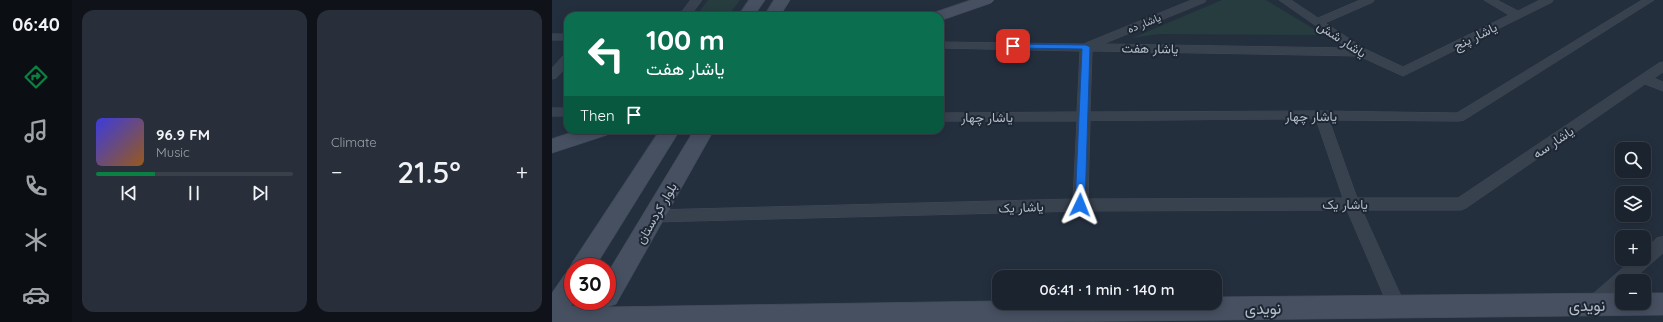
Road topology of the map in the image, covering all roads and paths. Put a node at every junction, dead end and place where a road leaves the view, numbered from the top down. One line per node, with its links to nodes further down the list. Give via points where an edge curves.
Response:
1 (697, 0): 11 (street)
2 (756, 0): 12 (street)
3 (782, 0): 13 (street)
4 (986, 0): 14 (street)
5 (1201, 0): 20 (street, یاشار ده)
6 (1284, 0): 16 (street, یاشار شش)
7 (1369, 0): 16 (street)
8 (1489, 0): 15 (street)
9 (1548, 0): 15 (street, یاشار پنج)
10 (1649, 0): 30 (street, یاشار چهار, via 1459,117)
11 (687, 12)
12 (748, 12)
13 (774, 12)
14 (944, 14)
15 (1518, 15): 24 (street, یاشار پنج)
16 (1317, 22): 21 (street, یاشار شش)
17 (552, 37): 18 (street)
18 (564, 37)
19 (944, 45): 20 (street, یاشار هفت)
20 (1086, 47): 21 (street, یاشار هفت); 32 (street)
21 (1361, 52): 24 (street, یاشار شش)
22 (564, 62): 25 (street)
23 (1663, 66): 26 (street, یاشار سه)
24 (1403, 72)
25 (552, 75)
26 (1645, 79): 27 (street); 38 (street, یاشار سه)
27 (1663, 87)
28 (552, 112): 29 (street)
29 (564, 112)
30 (1321, 116): 32 (street, یاشار چهار); 37 (street)
31 (944, 117): 32 (street, یاشار چهار)
32 (1084, 117): 39 (street)
33 (588, 134): 36 (street)
34 (667, 134): 42 (street)
35 (702, 134): 40 (street, بلوار کردستان)
36 (552, 146)
37 (1352, 204): 38 (street, یاشار یک); 39 (street, یاشار یک); 46 (street)
38 (1461, 204)
39 (1080, 205): 40 (street, یاشار یک)
40 (654, 216): 43 (street, بلوار کردستان)
41 (1663, 243): 47 (street)
42 (588, 258)
43 (616, 281)
44 (564, 296): 49 (street)
45 (1663, 304): 47 (street, نویدی)
46 (1396, 305): 47 (street, نویدی); 50 (street, نویدی)
47 (1592, 305)
48 (596, 314): 49 (street, نویدی); 50 (street, نویدی)
49 (552, 315)
50 (1210, 316)

